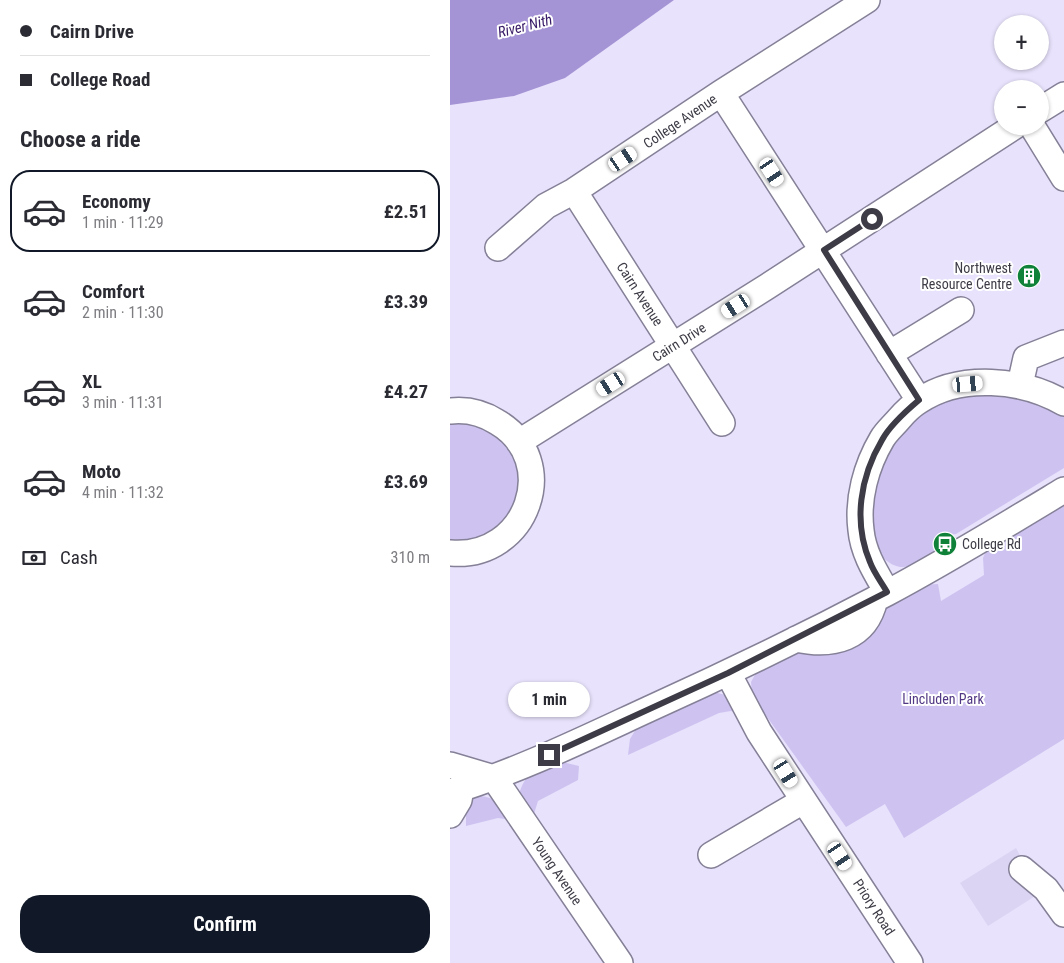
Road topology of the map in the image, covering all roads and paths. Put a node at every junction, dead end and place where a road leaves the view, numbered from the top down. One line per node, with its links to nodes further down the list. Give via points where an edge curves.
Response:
1 (867, 0): 2 (street, College Avenue)
2 (721, 93): 8 (street, College Avenue); 10 (street)
3 (1064, 95): 4 (street)
4 (1049, 104)
5 (1001, 135): 10 (street, Cairn Drive)
6 (1038, 135): 7 (street)
7 (1064, 178)
8 (574, 191): 9 (street, College Avenue, via 546,206); 13 (street, Cairn Avenue)
9 (498, 248)
10 (824, 250): 13 (street, Cairn Drive); 14 (street)
11 (961, 310): 14 (street)
12 (1064, 343): 15 (street, via 1026,358)
13 (673, 346): 19 (street, Cairn Avenue); 20 (street, Cairn Drive)
14 (889, 354): 16 (street)
15 (1020, 386): 16 (street, via 968,384); 17 (street, via 1038,390)
16 (919, 400): 23 (street, via 882,438 867,470 861,499 861,531)
17 (1064, 403)
18 (450, 411): 20 (street, via 490,417)
19 (722, 423)
20 (519, 442): 22 (street, via 530,468 531,482 526,510 519,522 500,542 487,548)
21 (1064, 490): 23 (street)
22 (450, 553)
23 (881, 596): 24 (street)
24 (728, 673): 26 (street); 28 (street, Priory Road)
25 (450, 765): 26 (street)
26 (494, 778): 27 (street); 34 (street, Young Avenue)
27 (456, 790): 29 (street, via 456,808)
28 (803, 801): 30 (street); 33 (street, Priory Road)
29 (450, 815)
30 (711, 854)
31 (1022, 869): 32 (street, via 1046,889)
32 (1064, 914)
33 (898, 959)
34 (620, 963)

